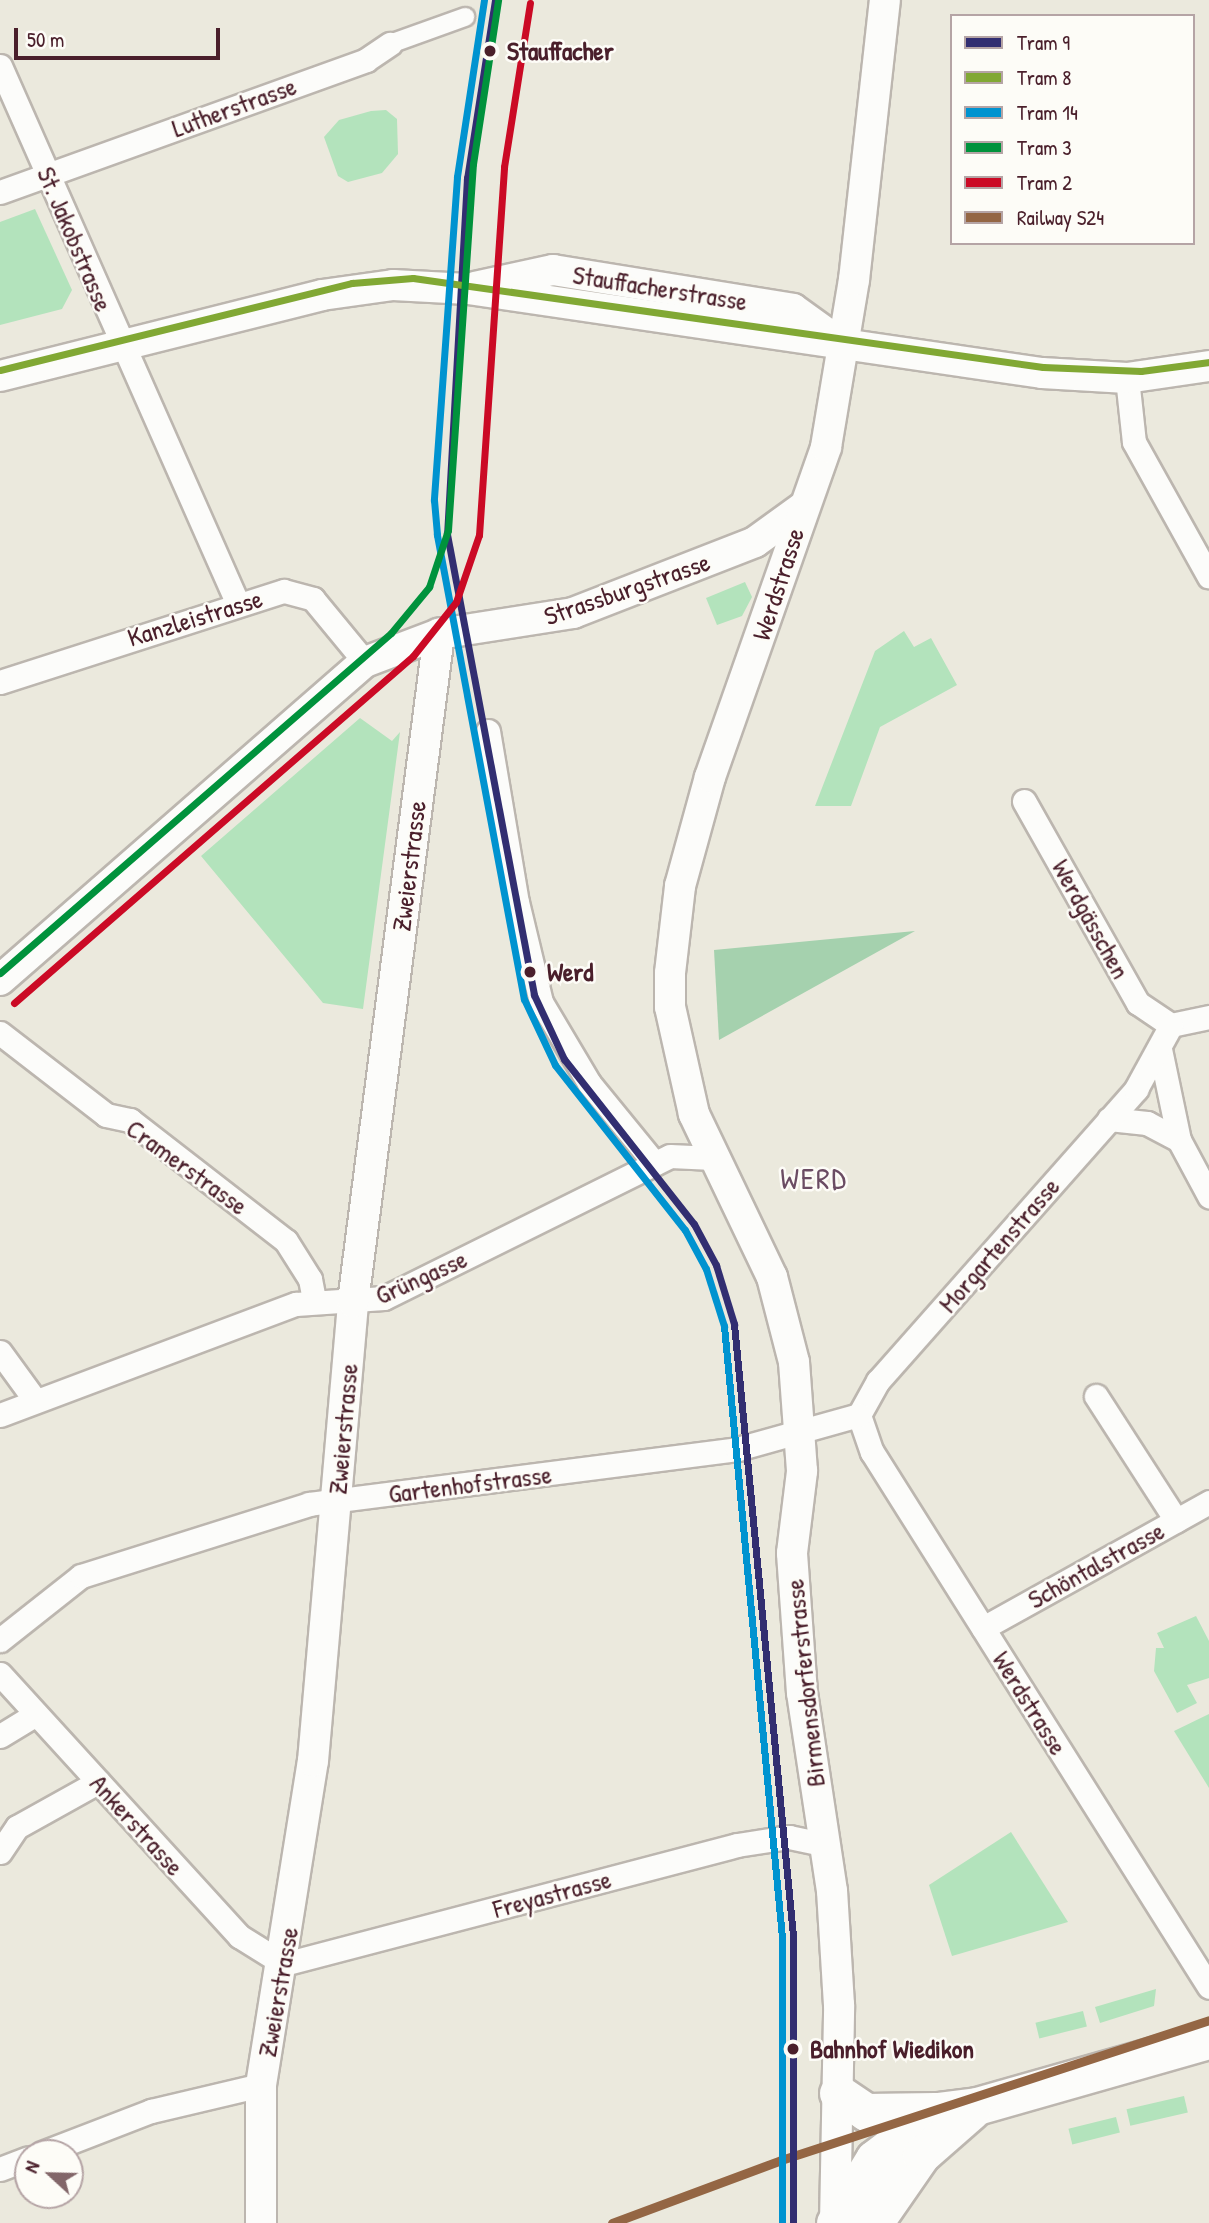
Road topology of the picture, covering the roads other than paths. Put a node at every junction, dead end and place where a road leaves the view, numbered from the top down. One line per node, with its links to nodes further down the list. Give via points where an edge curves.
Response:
1 (886, 0): 7 (street, Werdstrasse)
2 (465, 17): 3 (street, Lutherstrasse)
3 (390, 44): 5 (street, Lutherstrasse, via 366,60)
4 (0, 66): 5 (street, St. Jakobstrasse)
5 (48, 174): 6 (street, Lutherstrasse); 8 (street, St. Jakobstrasse)
6 (0, 192)
7 (843, 345): 8 (street, Stauffacherstrasse, via 468,289 359,288); 11 (street, Stauffacherstrasse, via 1042,373); 12 (street, Werdstrasse, via 826,447)
8 (121, 346): 10 (street, Stauffacherstrasse); 14 (street, St. Jakobstrasse)
9 (1209, 366): 11 (street, Stauffacherstrasse)
10 (0, 376)
11 (1127, 377): 13 (street, via 1134,442)
12 (802, 508): 15 (street, Strassburgstrasse, via 755,542 573,613); 27 (street, Werdstrasse, via 783,579 710,777 671,944 675,1032 694,1114)
13 (1209, 577)
14 (237, 602): 16 (street, Kanzleistrasse, via 299,593 313,599); 17 (street, Kanzleistrasse)
15 (439, 634): 16 (street, Strassburgstrasse); 31 (street, Zweierstrasse)
16 (365, 662): 20 (street)
17 (0, 682)
18 (488, 731): 28 (street, via 516,902 541,1002 589,1083)
19 (1024, 801): 22 (street, Werdgässchen, via 1138,1003)
20 (0, 980)
21 (1209, 1017): 22 (street)
22 (1171, 1025): 24 (street, Morgartenstrasse)
23 (0, 1033): 30 (street, Cramerstrasse, via 106,1115 130,1120 286,1241 310,1279)
24 (1160, 1049): 25 (street, Morgartenstrasse); 26 (street)
25 (1109, 1119): 26 (street, via 1147,1123); 36 (street, Morgartenstrasse, via 866,1396)
26 (1180, 1140): 29 (street)
27 (713, 1158): 28 (street, Grüngasse, via 670,1156); 37 (street, Birmensdorferstrasse, via 772,1278 793,1362)
28 (655, 1164): 31 (street, Grüngasse, via 384,1298)
29 (1209, 1196)
30 (314, 1299): 31 (street, Grüngasse); 34 (street, Grüngasse)
31 (353, 1302): 38 (street, Zweierstrasse)
32 (0, 1352): 34 (street)
33 (1096, 1396): 40 (street)
34 (35, 1400): 35 (street, Grüngasse)
35 (0, 1415)
36 (859, 1415): 37 (street); 41 (street, Werdstrasse, via 872,1452)
37 (802, 1430): 38 (street, Gartenhofstrasse, via 737,1449); 47 (street, Birmensdorferstrasse, via 792,1553)
38 (338, 1501): 42 (street, Gartenhofstrasse, via 144,1555 65,1585); 49 (street, Zweierstrasse, via 313,1761)
39 (1209, 1502): 40 (street, Schöntalstrasse)
40 (1176, 1520): 41 (street, Schöntalstrasse)
41 (983, 1628): 50 (street, Werdstrasse)
42 (0, 1640)
43 (0, 1674): 44 (street, Ankerstrasse)
44 (36, 1714): 45 (street); 46 (street, Ankerstrasse)
45 (0, 1736)
46 (98, 1782): 48 (street, via 16,1827); 49 (street, Ankerstrasse, via 239,1936)
47 (822, 1844): 49 (street, Freyastrasse, via 789,1837 737,1845); 53 (street, Birmensdorferstrasse, via 832,1891)
48 (0, 1852)
49 (284, 1964): 52 (street, Zweierstrasse)
50 (1209, 1987)
51 (1209, 2040): 54 (main road)
52 (261, 2085): 56 (street, via 151,2111); 57 (street, Zweierstrasse)
53 (838, 2093): 55 (main road, via 866,2112); 58 (street, Birmensdorferstrasse)
54 (978, 2106): 55 (main road); 59 (main road, via 920,2155)
55 (937, 2111): 58 (main road, via 874,2159)
56 (78, 2139)
57 (261, 2223)
58 (835, 2223)
59 (874, 2223)

